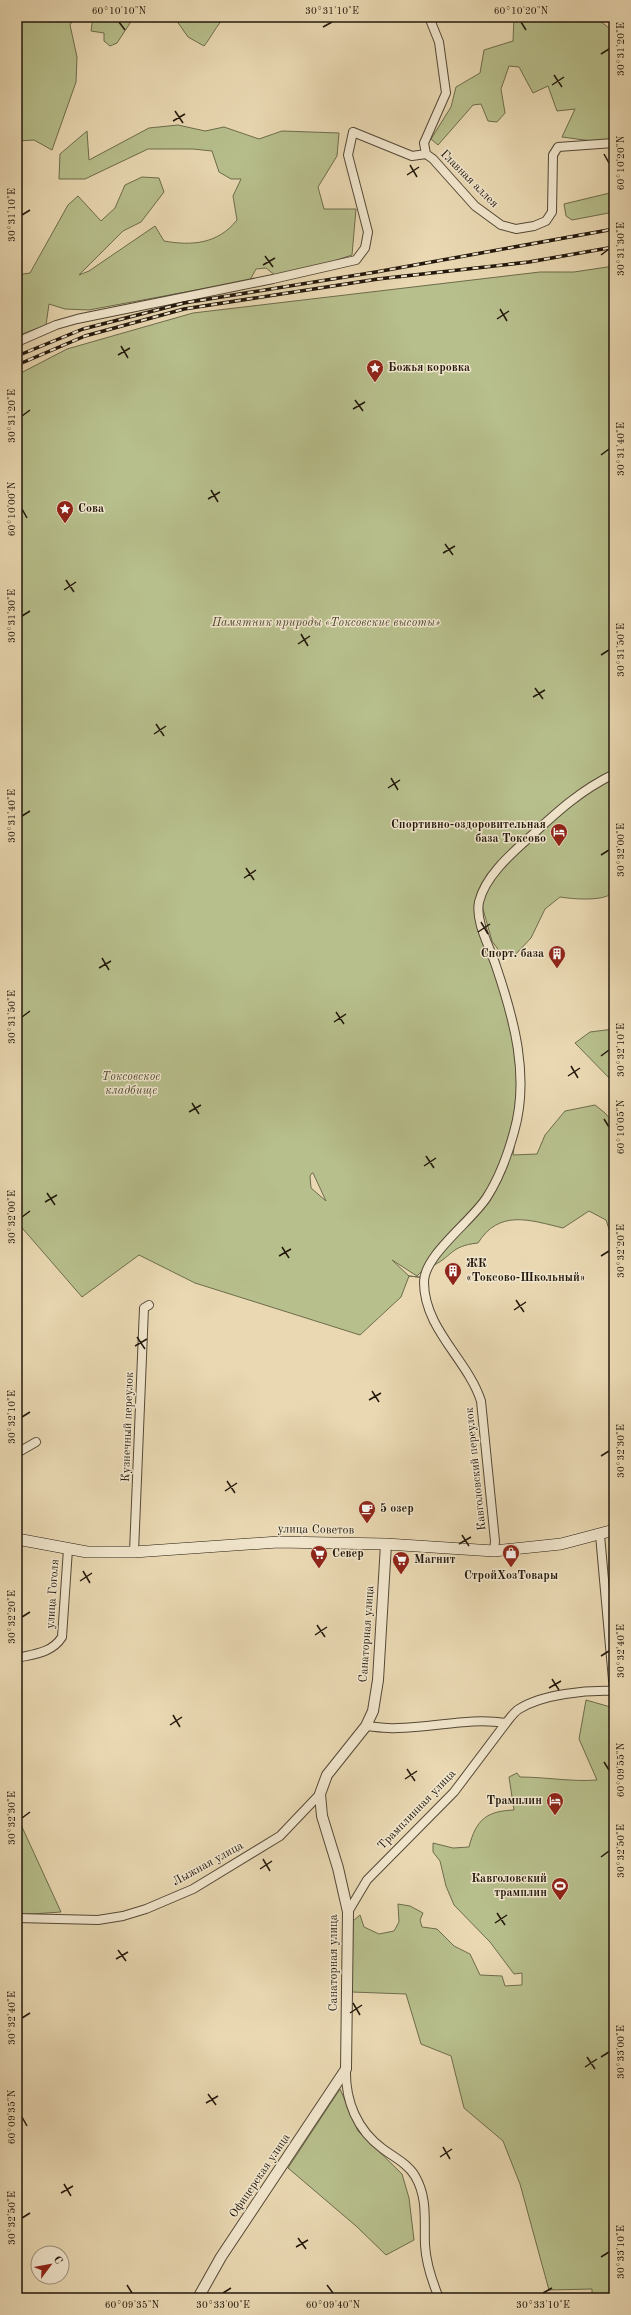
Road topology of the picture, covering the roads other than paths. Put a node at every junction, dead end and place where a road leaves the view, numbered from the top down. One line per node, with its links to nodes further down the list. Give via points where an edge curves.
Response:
1 (429, 17): 3 (street, via 439,42 446,93 424,143)
2 (614, 143): 3 (street, Главная аллея, via 558,147 553,155 552,212 546,221 516,229 501,225 475,206)
3 (426, 154): 4 (street, Главная аллея, via 412,156 353,132 348,155 368,232 365,248 356,260 89,316 56,325)
4 (17, 342)
5 (614, 774): 14 (street, Кавголовский переулок, via 575,796 527,839 485,886 479,902 478,915 504,990 520,1060 521,1102 504,1163 487,1197 473,1217 434,1257 427,1268 424,1280 426,1299 441,1333 476,1388 481,1401)
6 (149, 1305): 15 (street, Кузнечный переулок, via 144,1308)
7 (36, 1442): 8 (street)
8 (17, 1453)
9 (614, 1530): 10 (main road, улица Советов)
10 (600, 1535): 14 (main road, улица Советов, via 561,1544); 17 (street)
11 (17, 1539): 13 (main road, улица Советов)
12 (386, 1544): 14 (main road, улица Советов); 15 (main road, улица Советов, via 271,1542); 19 (street, Санаторная улица, via 378,1680 373,1711)
13 (68, 1549): 15 (main road, улица Советов, via 87,1552); 16 (street, улица Гоголя, via 62,1637 56,1647 50,1650)
14 (494, 1551)
15 (134, 1552)
16 (17, 1658)
17 (614, 1691): 18 (street, Трамплинная улица, via 572,1693 539,1701 519,1710)
18 (506, 1723): 19 (street, via 492,1720 397,1728); 21 (street, Трамплинная улица, via 454,1792 367,1880)
19 (366, 1726): 20 (street, Санаторная улица, via 327,1775)
20 (320, 1794): 21 (street, Санаторная улица, via 322,1816); 22 (street, Лыжная улица, via 280,1836 193,1889 168,1900 123,1916 98,1920)
21 (348, 1912): 23 (street, Санаторная улица)
22 (17, 1918)
23 (346, 2069): 24 (street, Офицерская улица, via 221,2257); 25 (street, Санаторная улица, via 345,2087 357,2121 368,2136 410,2169 420,2186 425,2203 425,2246 430,2276)
24 (198, 2298)
25 (439, 2298)

